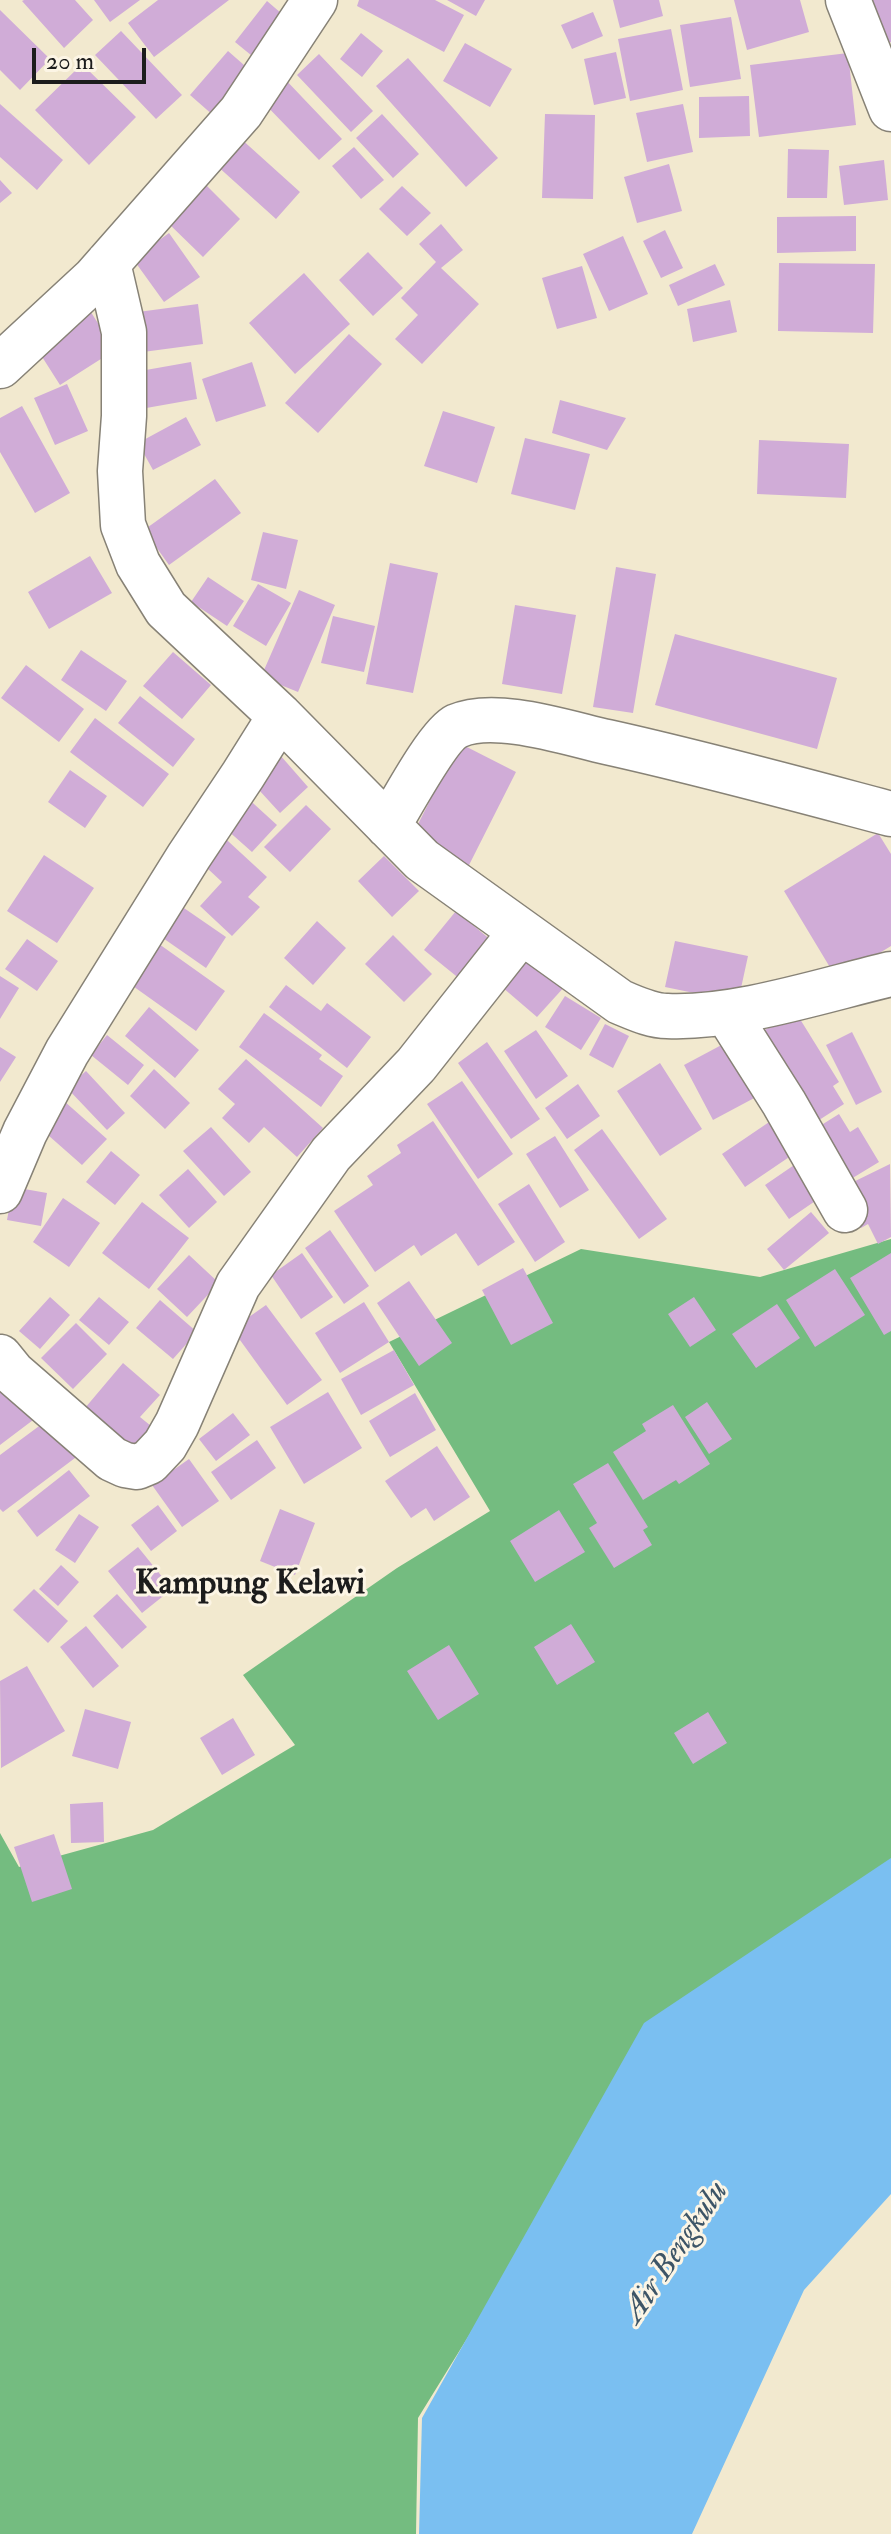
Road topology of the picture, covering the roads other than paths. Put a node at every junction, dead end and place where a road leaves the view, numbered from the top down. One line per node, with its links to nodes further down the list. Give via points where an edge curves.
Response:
1 (315, 0): 4 (street, via 241,112)
2 (848, 0): 3 (street)
3 (891, 109)
4 (108, 263): 5 (street); 6 (street, via 124,332 123,525 138,564 166,609)
5 (0, 366)
6 (280, 716): 8 (street); 12 (street, via 67,1052)
7 (891, 814): 8 (street, via 668,755 491,721 449,730)
8 (388, 826): 9 (street, via 422,860)
9 (521, 932): 11 (street, via 620,1002 665,1016); 14 (street, via 416,1065 331,1154 247,1272 177,1424 149,1462 133,1467 112,1459)
10 (891, 974): 11 (street)
11 (727, 1013): 13 (street)
12 (0, 1191)
13 (845, 1210)
14 (0, 1357)

